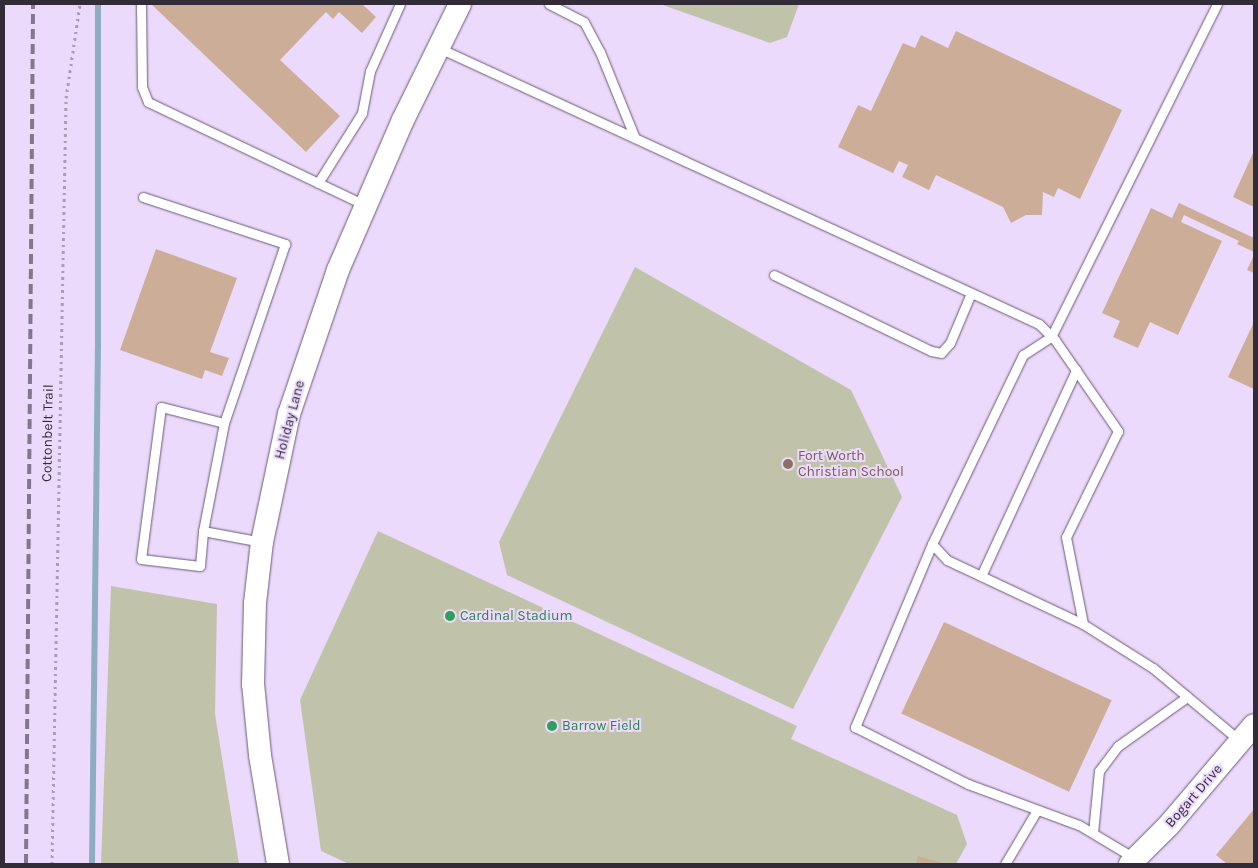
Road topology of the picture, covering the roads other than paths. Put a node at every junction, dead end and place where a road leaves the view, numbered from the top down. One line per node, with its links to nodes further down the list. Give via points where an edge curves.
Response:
1 (141, 4): 8 (lane, via 142,87 148,102)
2 (400, 4): 8 (lane, via 370,71 362,113)
3 (460, 4): 6 (street, Holiday Lane)
4 (549, 4): 7 (lane, via 584,22 600,52)
5 (1217, 4): 13 (lane)
6 (439, 48): 7 (lane); 10 (street, Holiday Lane)
7 (635, 138): 12 (lane)
8 (318, 183): 10 (lane)
9 (143, 197): 15 (lane, via 285,244)
10 (366, 206): 17 (street, Holiday Lane, via 338,270 288,414)
11 (774, 275): 12 (lane, via 931,352 941,353 950,343)
12 (971, 293): 13 (lane, via 1039,324)
13 (1051, 336): 14 (lane); 18 (lane, via 1022,355)
14 (1076, 370): 19 (lane); 20 (lane, via 1118,430 1066,537)
15 (224, 423): 16 (lane); 16 (lane, via 161,407 141,559 200,566)
16 (203, 531): 17 (lane)
17 (262, 542): 26 (street, Holiday Lane, via 255,603 253,684 260,755)
18 (932, 544): 19 (lane, via 947,560); 23 (lane, via 855,727 968,784)
19 (981, 576): 20 (lane)
20 (1083, 624): 21 (lane, via 1153,668)
21 (1187, 697): 22 (lane); 24 (lane, via 1118,746 1099,771)
22 (1247, 733): 25 (street, Bogart Drive, via 1170,825)
23 (1037, 810): 24 (lane); 27 (lane)
24 (1093, 833): 25 (lane)
25 (1133, 862)
26 (278, 864)
27 (1005, 864)

